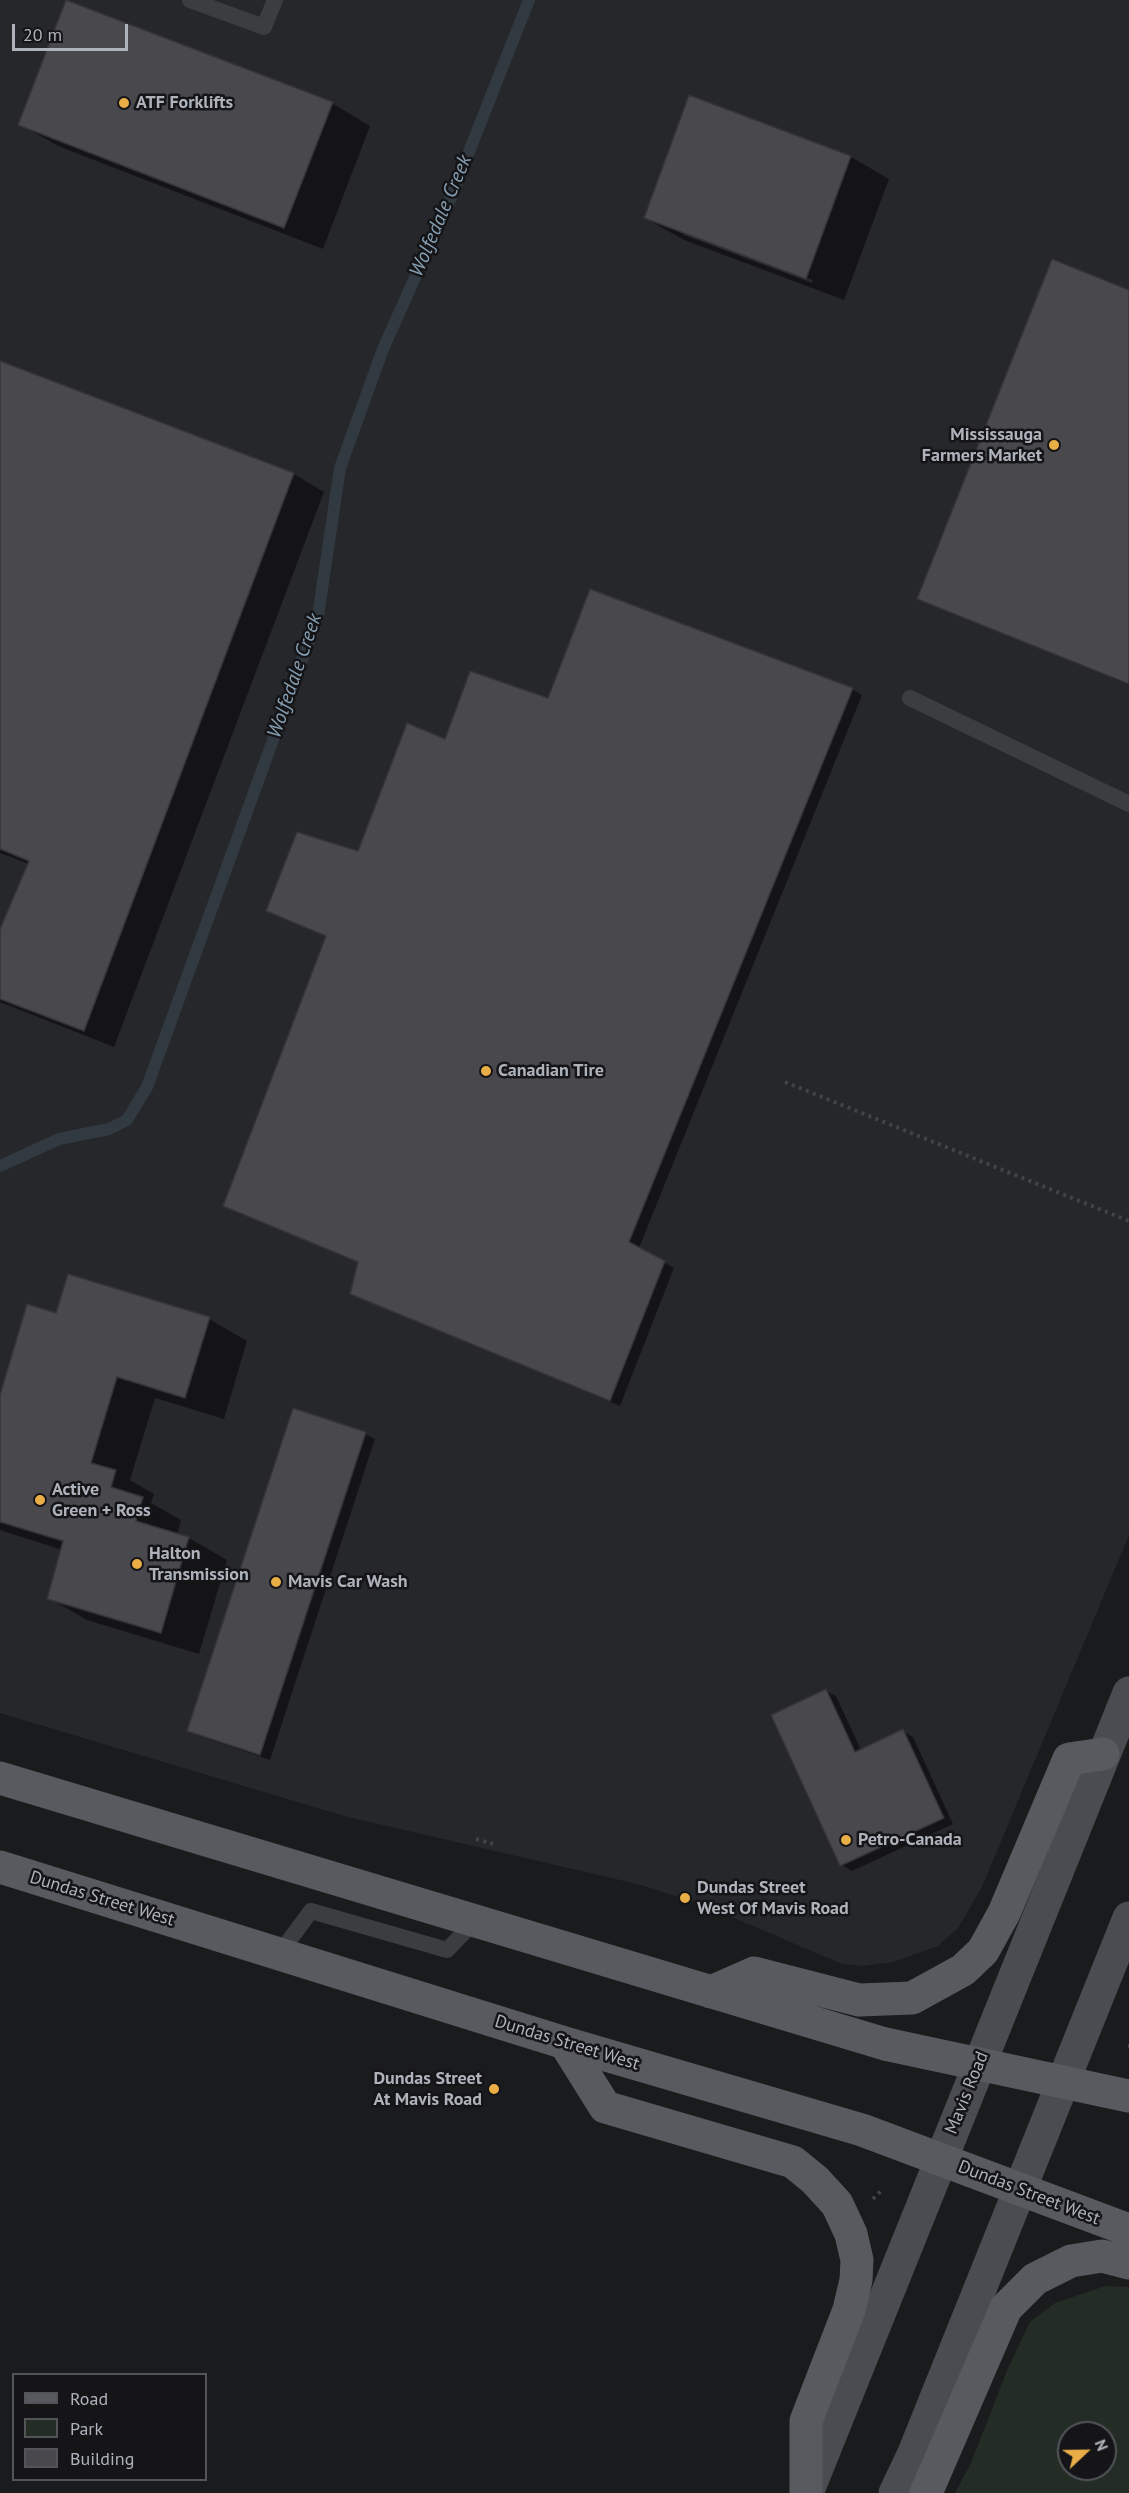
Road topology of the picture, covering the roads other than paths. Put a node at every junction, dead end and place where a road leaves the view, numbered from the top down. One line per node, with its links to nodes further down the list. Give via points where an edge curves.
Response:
1 (190, 0): 2 (lane, via 264,27)
2 (275, 0)
3 (910, 698): 4 (lane)
4 (1129, 804)
5 (1129, 1693): 6 (main road, Mavis Road)
6 (1103, 1754): 12 (main road, via 1069,1759 1004,1913 983,1951 963,1970 912,1998 859,2000 754,1973); 14 (main road, Mavis Road)
7 (0, 1778): 10 (main road)
8 (0, 1868): 11 (main road, Dundas Street West)
9 (1129, 1918): 15 (main road)
10 (475, 1922): 11 (lane, via 447,1950 311,1911); 12 (main road)
11 (279, 1954): 13 (main road, Dundas Street West)
12 (711, 1992): 14 (main road, via 885,2044)
13 (566, 2043): 17 (main road, Dundas Street West, via 862,2130); 21 (main road, via 605,2107 793,2162 837,2204 851,2234 857,2260 856,2280 849,2310 806,2421)
14 (979, 2064): 15 (main road); 17 (main road, Mavis Road)
15 (1063, 2082): 16 (main road); 18 (main road)
16 (1129, 2096)
17 (940, 2160): 18 (main road, Dundas Street West); 21 (main road, Mavis Road)
18 (1020, 2190): 19 (main road, Dundas Street West); 22 (main road)
19 (1129, 2230)
20 (1129, 2263): 23 (main road, via 1102,2256 1071,2261 1035,2279 1006,2308)
21 (806, 2493)
22 (895, 2493)
23 (926, 2493)

